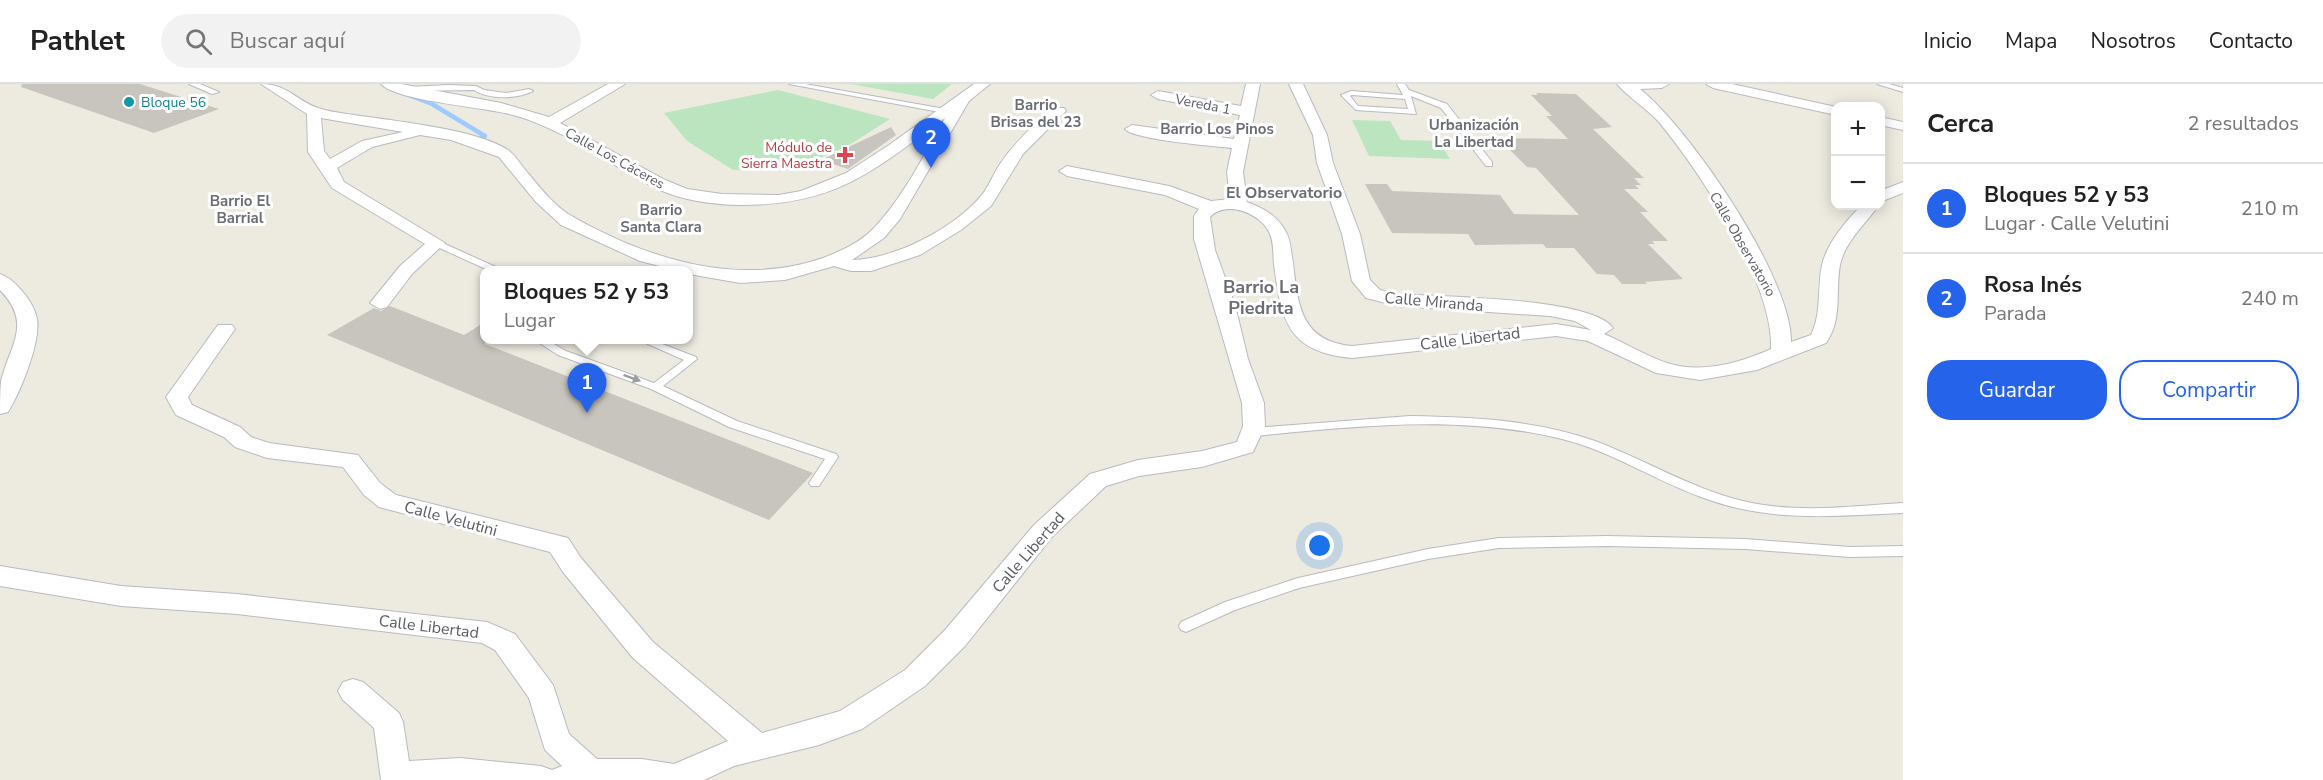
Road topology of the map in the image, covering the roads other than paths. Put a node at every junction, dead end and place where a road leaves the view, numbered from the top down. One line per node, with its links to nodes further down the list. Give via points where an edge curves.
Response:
1 (197, 84): 18 (lane)
2 (268, 84): 25 (street)
3 (388, 84): 15 (street, Calle Los Cáceres)
4 (618, 84): 28 (street)
5 (793, 84): 23 (lane)
6 (983, 84): 21 (street, Calle Los Cáceres)
7 (1253, 84): 26 (street)
8 (1296, 84): 52 (street, Calle Miranda, via 1320,135 1325,163 1351,234 1361,281 1373,294 1398,300 1525,307 1570,314 1678,363)
9 (1401, 84): 20 (lane)
10 (1662, 84): 13 (street)
11 (1713, 84): 22 (street)
12 (1881, 84): 16 (lane)
13 (1625, 85): 51 (street, Calle Observatorio, via 1675,133 1747,245 1774,299 1784,337)
14 (477, 86): 15 (lane); 17 (lane, via 494,94)
15 (406, 90): 28 (street, Calle Los Cáceres, via 510,109)
16 (1903, 90)
17 (528, 91)
18 (215, 92)
19 (1158, 95): 26 (street, Vereda 1)
20 (1405, 95): 20 (lane, via 1413,112 1356,108 1345,95); 33 (lane, via 1444,106)
21 (963, 99): 23 (street, Calle Los Cáceres); 42 (street, via 885,227 858,249)
22 (1831, 110)
23 (945, 111): 28 (street, Calle Los Cáceres, via 869,166 819,190 779,200 710,199 685,194 661,185)
24 (1059, 111): 42 (street, via 1027,137 986,201 925,246 877,263 848,265)
25 (314, 112): 31 (street); 34 (street, via 316,152)
26 (1248, 112): 32 (street)
27 (1885, 122): 29 (street)
28 (549, 123)
29 (1903, 126)
30 (1132, 129): 32 (street)
31 (428, 132): 34 (street, via 368,144); 44 (street, via 474,142 504,154 542,199 567,221 646,257)
32 (1241, 144): 38 (street, via 1235,172)
33 (1489, 164)
34 (328, 166): 41 (street, via 338,185)
35 (1067, 171): 39 (street, via 1169,191)
36 (1903, 188): 37 (street)
37 (1885, 195)
38 (1239, 205): 39 (street, Calle Libertad); 52 (street, Calle Libertad, via 1265,217 1279,232 1292,313 1306,338 1326,350 1373,350 1556,330 1593,336 1663,369 1689,374)
39 (1210, 207): 55 (street, via 1202,216 1204,242 1254,403)
40 (1867, 210): 51 (street, via 1835,254 1826,321 1819,339)
41 (436, 243): 43 (lane); 47 (street, via 406,270)
42 (834, 260): 45 (street, via 785,274 740,277)
43 (486, 266)
44 (679, 266)
45 (693, 270)
46 (0, 280): 54 (street, via 19,299 27,314 24,353)
47 (380, 303)
48 (225, 329): 62 (street, Calle Velutini, via 177,397 184,410 232,432 243,442 267,450 350,460 372,489 388,501 559,545 643,650)
49 (548, 344): 53 (lane, one-way to 53, via 562,353)
50 (656, 344): 53 (lane, via 692,359)
51 (1781, 352): 52 (street, Calle Libertad, via 1733,371)
52 (1709, 372)
53 (655, 387): 56 (lane, via 733,424 832,457)
54 (0, 407)
55 (1254, 432): 57 (lane, via 1456,418 1567,437 1719,499 1753,508); 62 (street, Calle Libertad, via 1245,447 1233,452 1138,468 1098,480 1043,531 954,638 901,690 851,720)
56 (815, 483)
57 (1903, 508)
58 (1903, 550): 60 (lane, via 1850,552 1745,544 1606,541 1499,543 1428,554 1298,583)
59 (0, 576): 63 (street, Calle Libertad, via 121,596 237,604 487,633 505,642 543,694 556,741)
60 (1186, 626)
61 (353, 691): 64 (street, via 388,722 396,776 460,772)
62 (757, 747): 63 (street, Calle Libertad, via 729,754 675,778 642,773)
63 (577, 777)
64 (541, 780)

